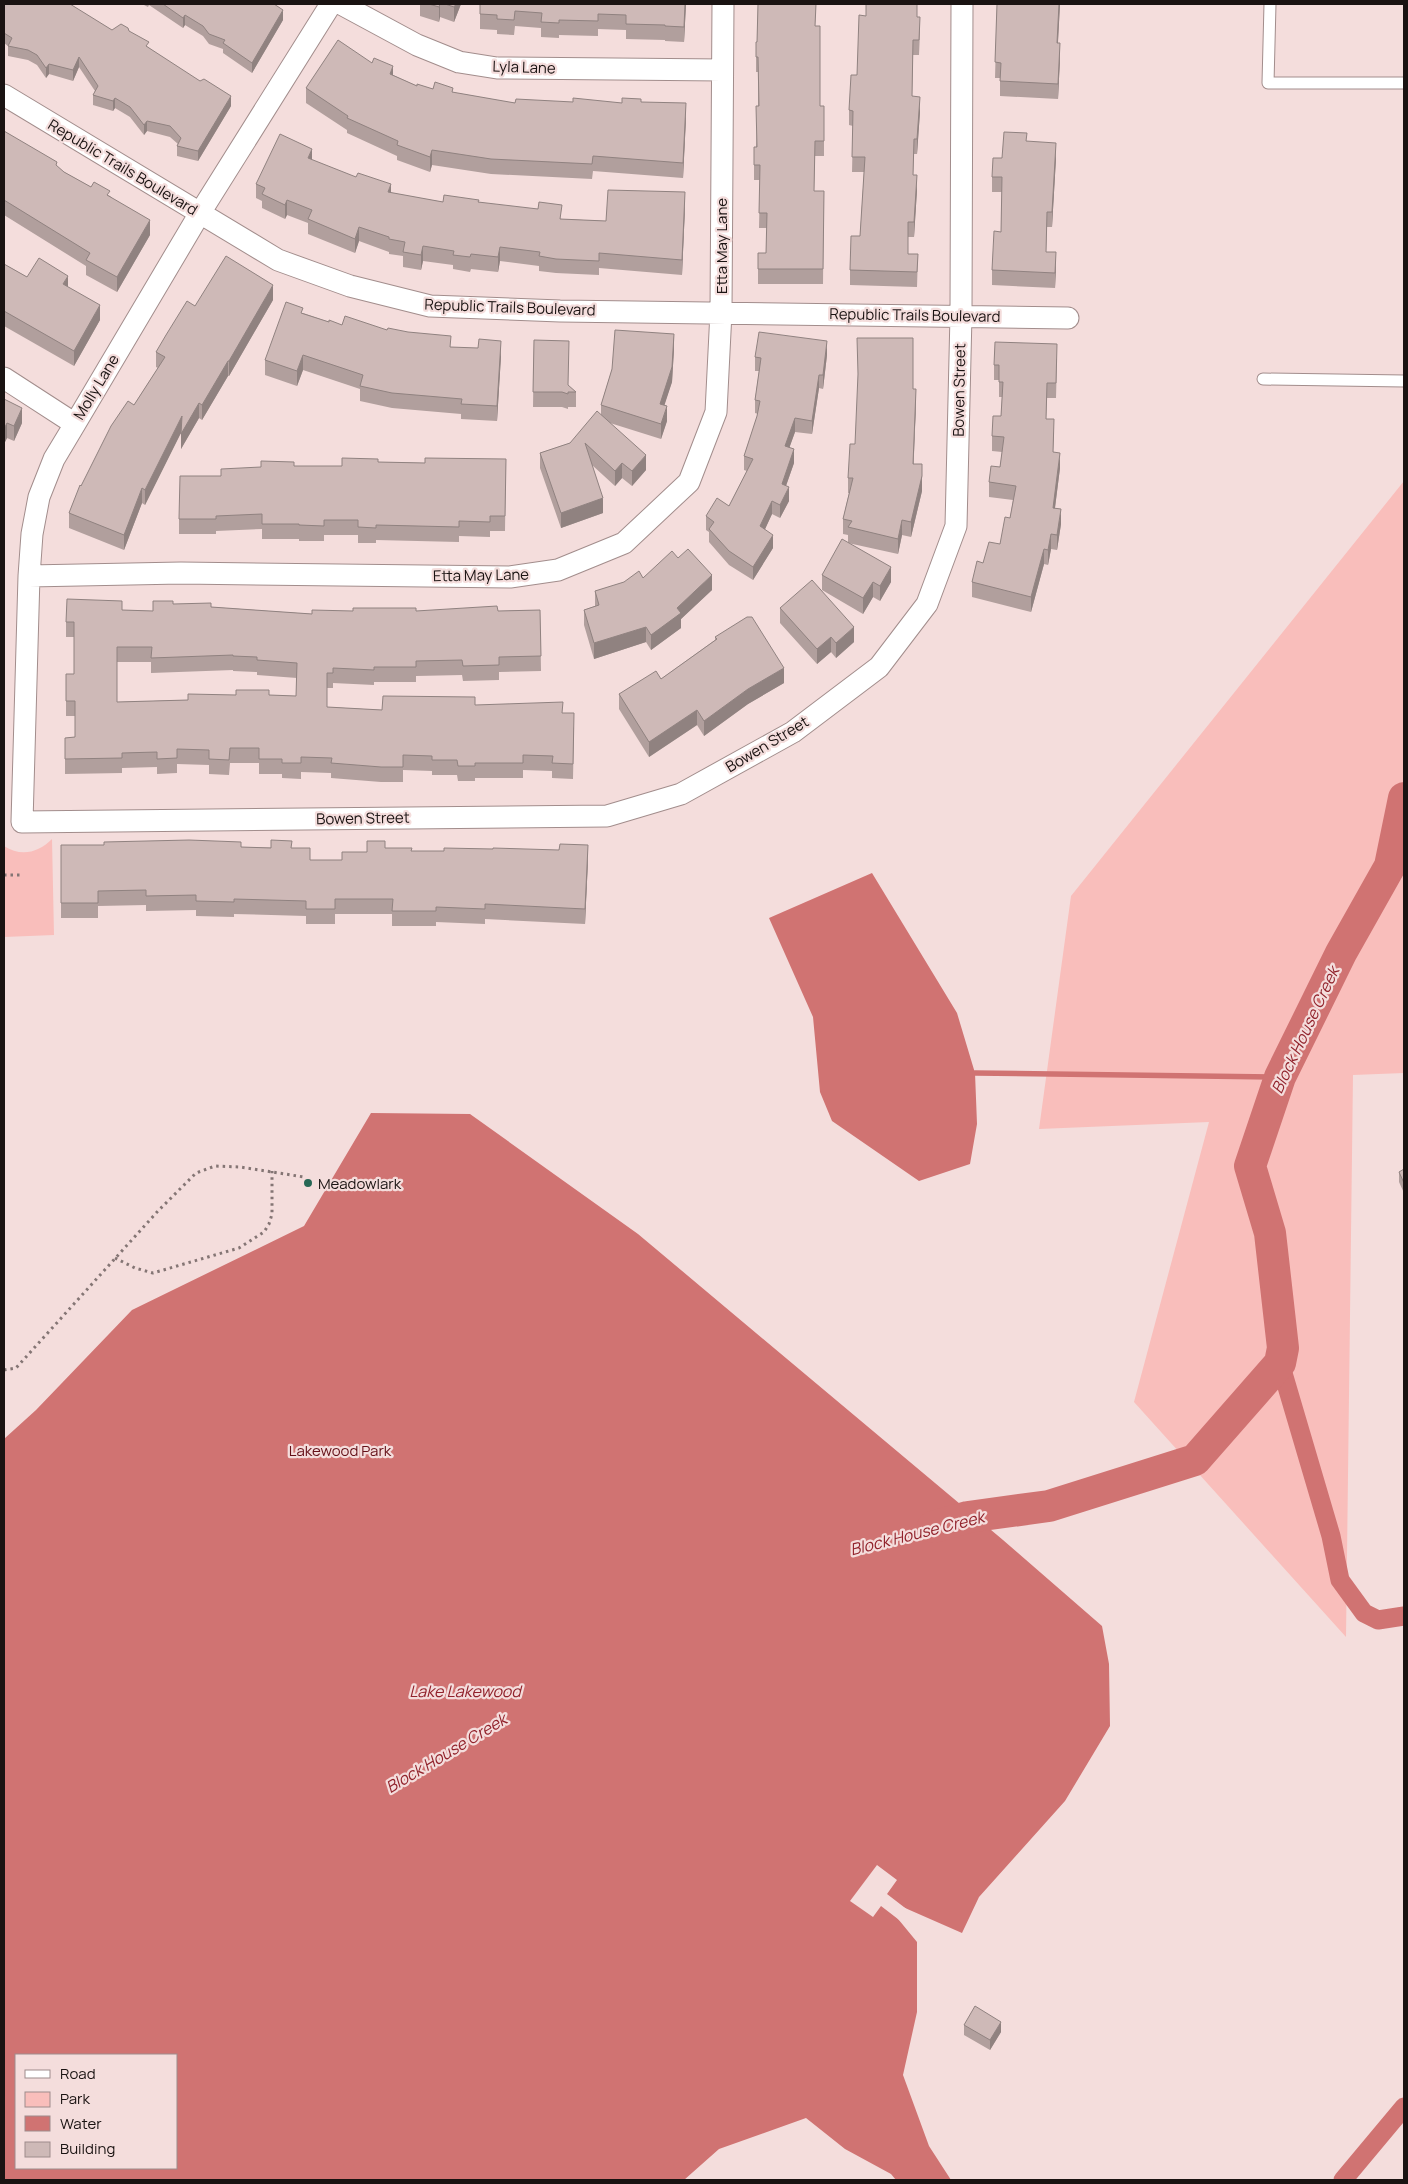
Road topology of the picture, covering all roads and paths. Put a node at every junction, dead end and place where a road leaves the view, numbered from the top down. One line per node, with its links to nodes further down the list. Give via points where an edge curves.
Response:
1 (331, 4): 9 (street, Molly Lane)
2 (341, 4): 6 (street, Lyla Lane, via 416,45 459,62 497,68)
3 (723, 4): 6 (street, Etta May Lane)
4 (962, 4): 11 (street, Bowen Street)
5 (1270, 4): 7 (lane, via 1268,82)
6 (722, 70): 10 (street, Etta May Lane)
7 (1404, 83)
8 (4, 95): 9 (street, Republic Trails Boulevard)
9 (200, 213): 10 (street, Republic Trails Boulevard, via 278,260 350,286 430,306); 16 (street, Molly Lane)
10 (721, 312): 11 (street, Republic Trails Boulevard); 17 (street, Etta May Lane, via 716,412 689,482 624,542 558,570 510,577 181,573)
11 (961, 315): 12 (street, Republic Trails Boulevard); 18 (street, Bowen Street, via 956,526 926,604 879,667 794,732 681,794 607,816)
12 (1068, 318)
13 (4, 378): 16 (street)
14 (1263, 379): 15 (lane)
15 (1404, 380)
16 (75, 424): 17 (street, Molly Lane, via 54,459 39,497)
17 (29, 576): 18 (street, Molly Lane)
18 (22, 822)
19 (4, 875): 20 (path)
20 (20, 875)
21 (272, 1171): 22 (path); 23 (path, via 215,1166 196,1173); 23 (path, via 269,1224 264,1232 239,1248 153,1273)
22 (304, 1178)
23 (115, 1258): 24 (path, via 16,1368)
24 (4, 1370)

